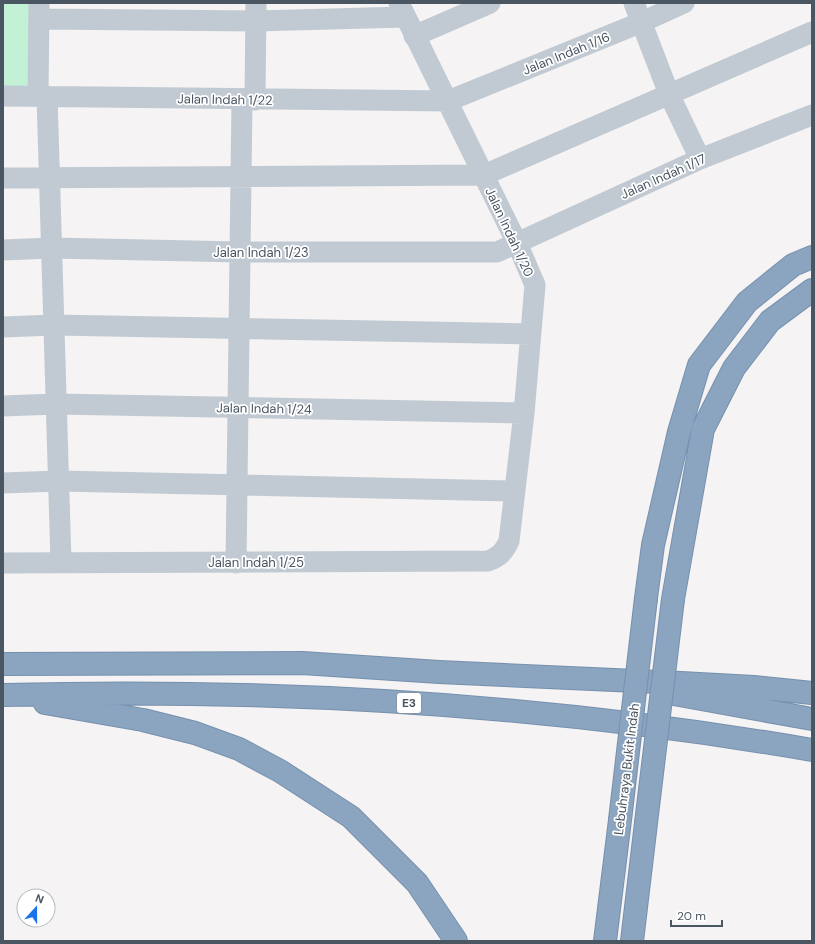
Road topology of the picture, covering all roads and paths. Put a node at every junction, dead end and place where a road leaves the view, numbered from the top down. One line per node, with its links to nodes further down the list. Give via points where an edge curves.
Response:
1 (490, 3): 9 (street)
2 (634, 3): 7 (street)
3 (684, 3): 7 (street, Jalan Indah 1/16)
4 (402, 10): 6 (street); 9 (street, Jalan Indah 1/20)
5 (39, 11): 6 (street); 12 (street)
6 (256, 12): 13 (street)
7 (642, 22): 10 (street); 14 (street, Jalan Indah 1/16)
8 (812, 32): 10 (street)
9 (414, 36): 14 (street, Jalan Indah 1/20)
10 (669, 94): 16 (street); 17 (street)
11 (3, 96): 12 (street, Jalan Indah 1/22)
12 (42, 96): 13 (street, Jalan Indah 1/22); 20 (street)
13 (249, 100): 14 (street, Jalan Indah 1/22); 18 (street)
14 (448, 101): 17 (street, Jalan Indah 1/20)
15 (812, 115): 16 (street, Jalan Indah 1/17)
16 (700, 159): 21 (street, Jalan Indah 1/17)
17 (484, 175): 18 (street); 21 (street, Jalan Indah 1/20)
18 (241, 176): 20 (street); 24 (street)
19 (3, 178): 20 (street)
20 (50, 178): 22 (street)
21 (518, 243): 24 (street, Jalan Indah 1/23, via 497,252); 30 (street, Jalan Indah 1/20, via 535,285)
22 (52, 248): 23 (street, Jalan Indah 1/23); 24 (street, Jalan Indah 1/23); 27 (street)
23 (3, 250)
24 (240, 252): 29 (street)
25 (812, 257): 50 (highway, Lebuhraya Bukit Indah, bridge, via 793,265 747,302 699,365 679,432 656,530)
26 (812, 290): 51 (highway, Lebuhraya Bukit Indah, bridge, via 770,321 734,368 703,429 673,599)
27 (54, 325): 28 (street); 29 (street); 31 (street)
28 (3, 327)
29 (239, 328): 30 (street); 33 (street)
30 (530, 334): 34 (street, Jalan Indah 1/20)
31 (56, 404): 32 (street, Jalan Indah 1/24); 33 (street, Jalan Indah 1/24); 35 (street)
32 (3, 406)
33 (238, 408): 34 (street, Jalan Indah 1/24); 37 (street)
34 (524, 413): 38 (street, Jalan Indah 1/20)
35 (58, 481): 36 (street); 37 (street); 40 (street)
36 (3, 483)
37 (237, 484): 38 (street); 42 (street)
38 (513, 491): 39 (street, Jalan Indah 1/20, via 509,541)
39 (505, 550): 42 (street, Jalan Indah 1/25, via 498,557 488,561)
40 (61, 562): 41 (street, Jalan Indah 1/25); 42 (street, Jalan Indah 1/25)
41 (3, 563)
42 (236, 563)
43 (3, 664): 44 (highway, via 302,664)
44 (588, 679): 45 (highway, via 746,686); 47 (highway)
45 (812, 693)
46 (3, 695): 48 (highway, E3, via 194,694 468,707 614,722); 49 (highway, via 143,720 195,733 239,749 280,771 351,817 417,883)
47 (812, 719)
48 (812, 750)
49 (456, 941)
50 (605, 941)
51 (632, 941)

